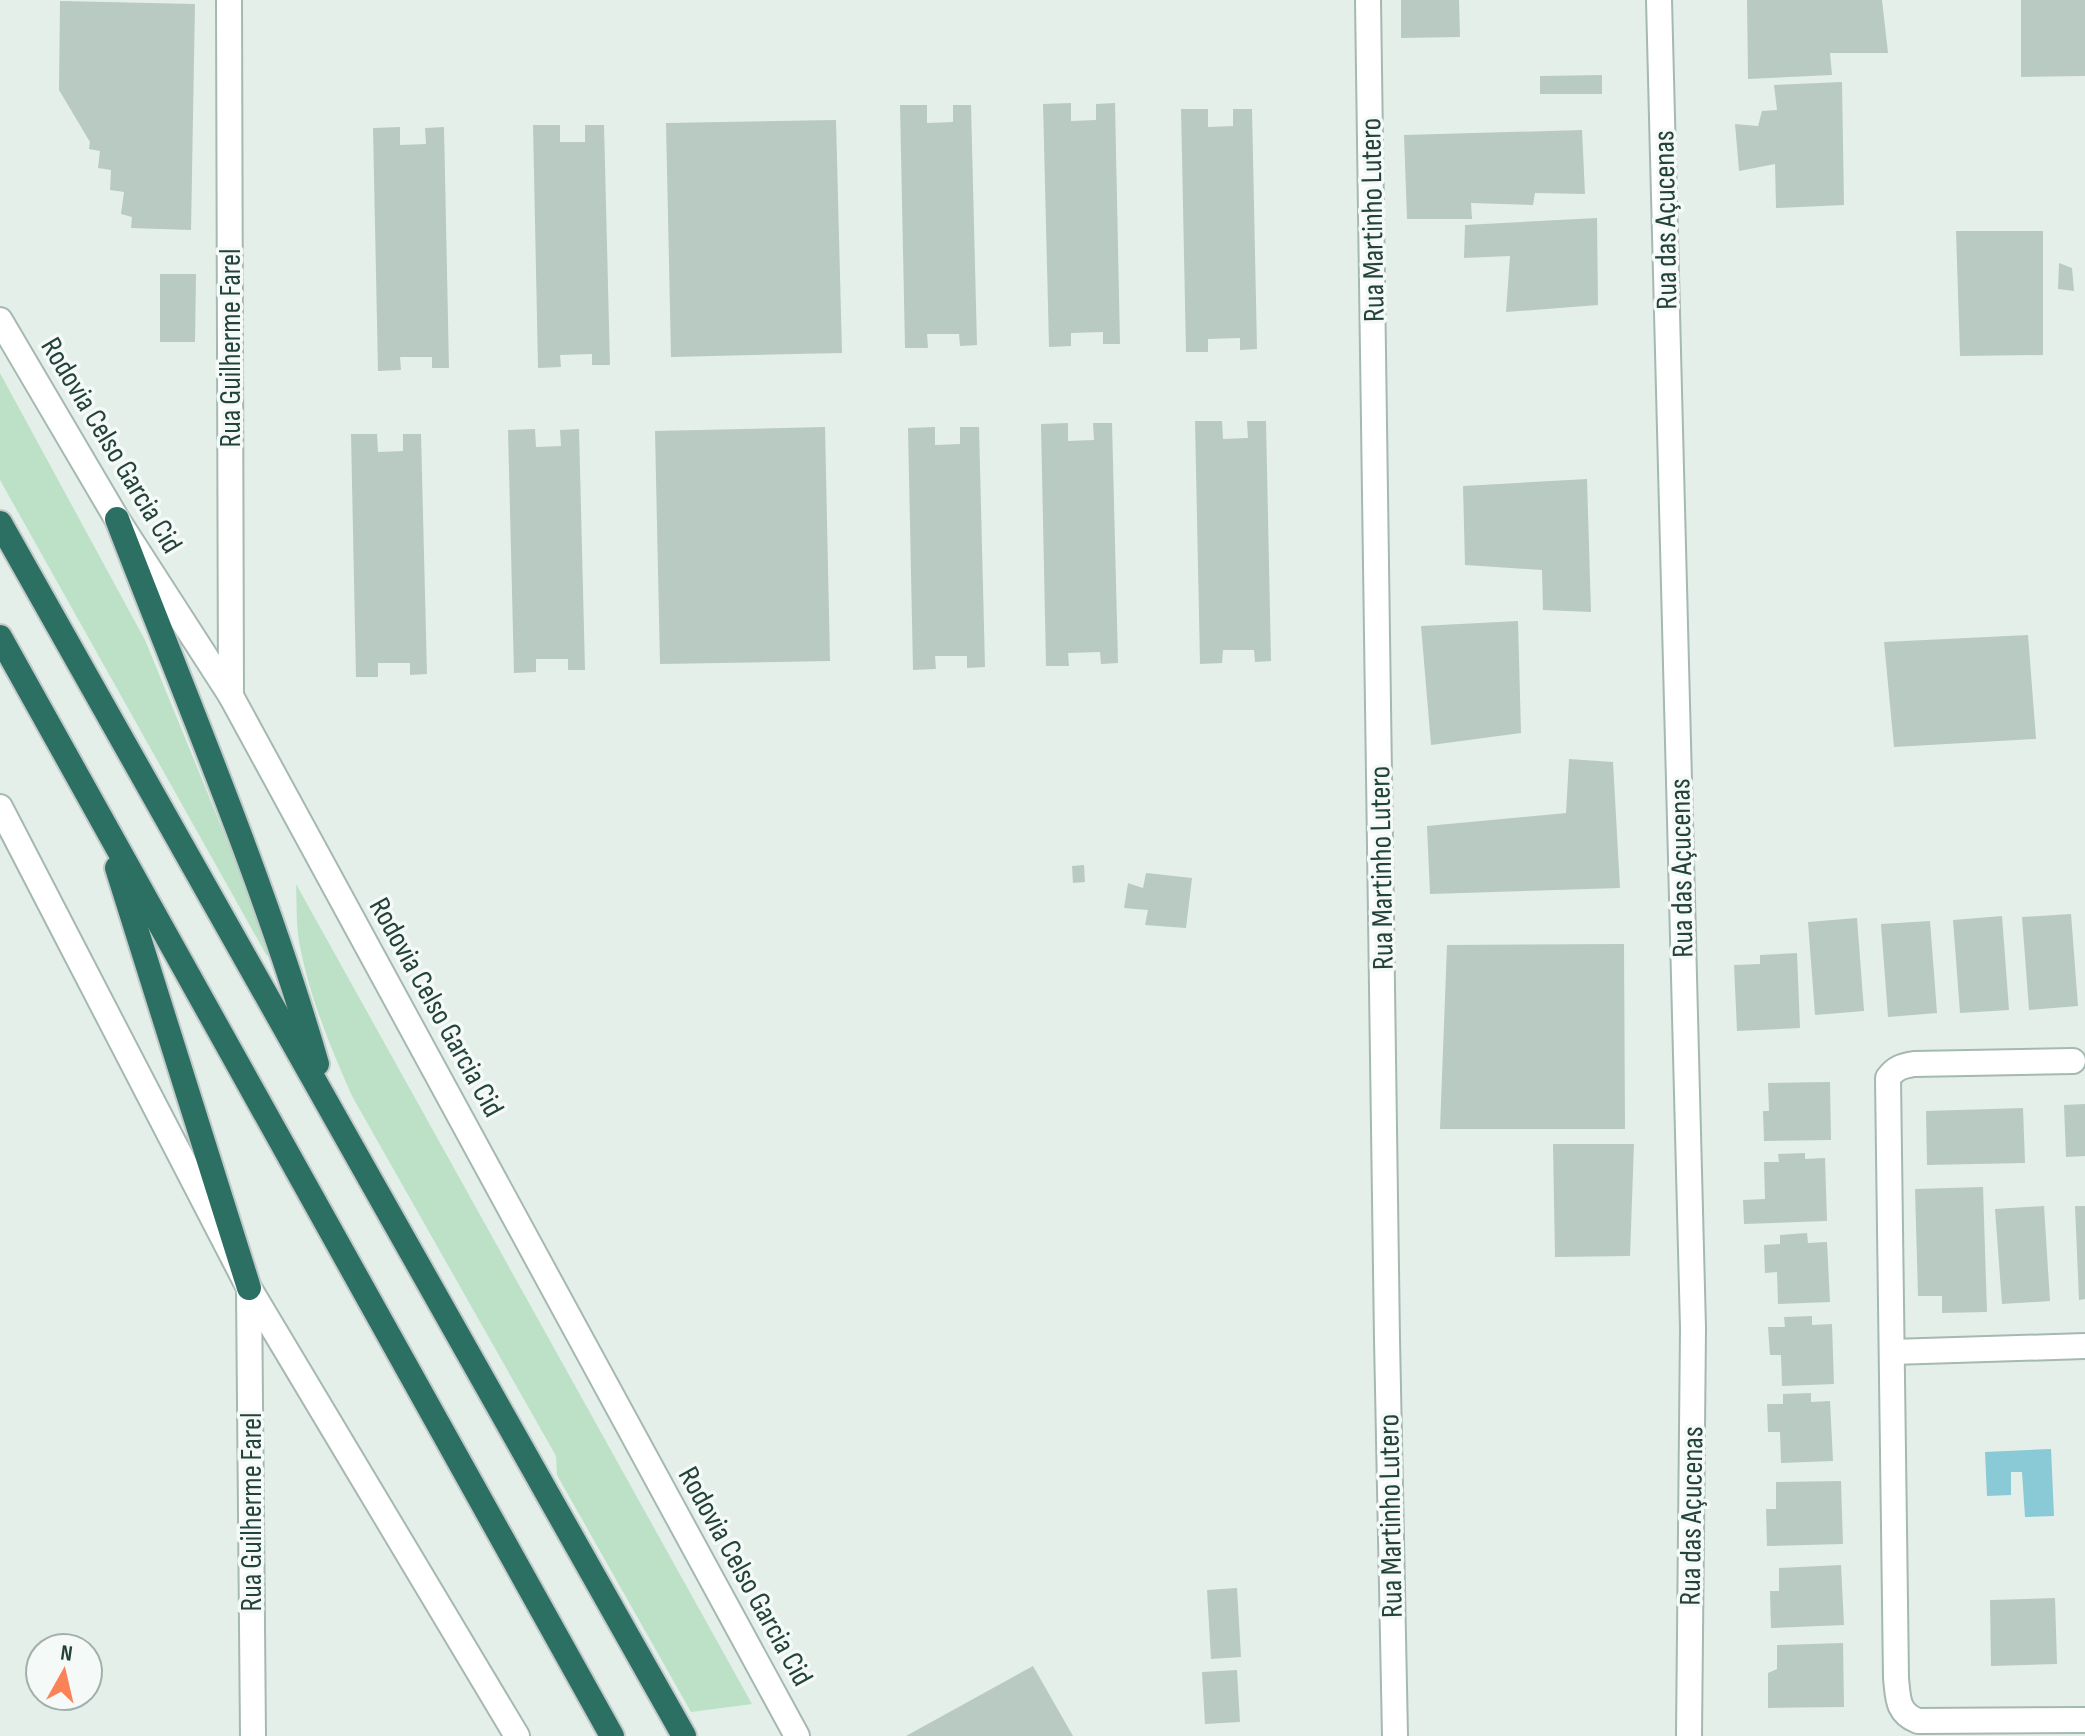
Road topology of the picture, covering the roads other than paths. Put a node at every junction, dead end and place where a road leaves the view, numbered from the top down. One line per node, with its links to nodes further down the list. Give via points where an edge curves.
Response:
1 (229, 0): 8 (street, Rua Guilherme Farel)
2 (1368, 0): 22 (street, Rua Martinho Lutero)
3 (1659, 0): 23 (street, Rua das Açucenas, via 1693,1328)
4 (0, 320): 5 (street, Rodovia Celso Garcia Cid)
5 (117, 519): 8 (street, Rodovia Celso Garcia Cid); 12 (highway, via 295,989)
6 (0, 523): 12 (highway)
7 (0, 637): 10 (highway)
8 (231, 696): 21 (street, Rodovia Celso Garcia Cid)
9 (0, 807): 13 (street)
10 (101, 820): 13 (highway); 19 (highway)
11 (2073, 1061): 15 (street, via 1914,1064 1888,1078)
12 (328, 1105): 20 (highway)
13 (249, 1288): 17 (street, Rua Guilherme Farel); 18 (street)
14 (2085, 1346): 15 (street)
15 (1892, 1352): 16 (street, via 1896,1678 1901,1711 1930,1722)
16 (2085, 1720)
17 (253, 1736)
18 (517, 1736)
19 (612, 1736)
20 (684, 1736)
21 (797, 1736)
22 (1395, 1736)
23 (1689, 1736)

